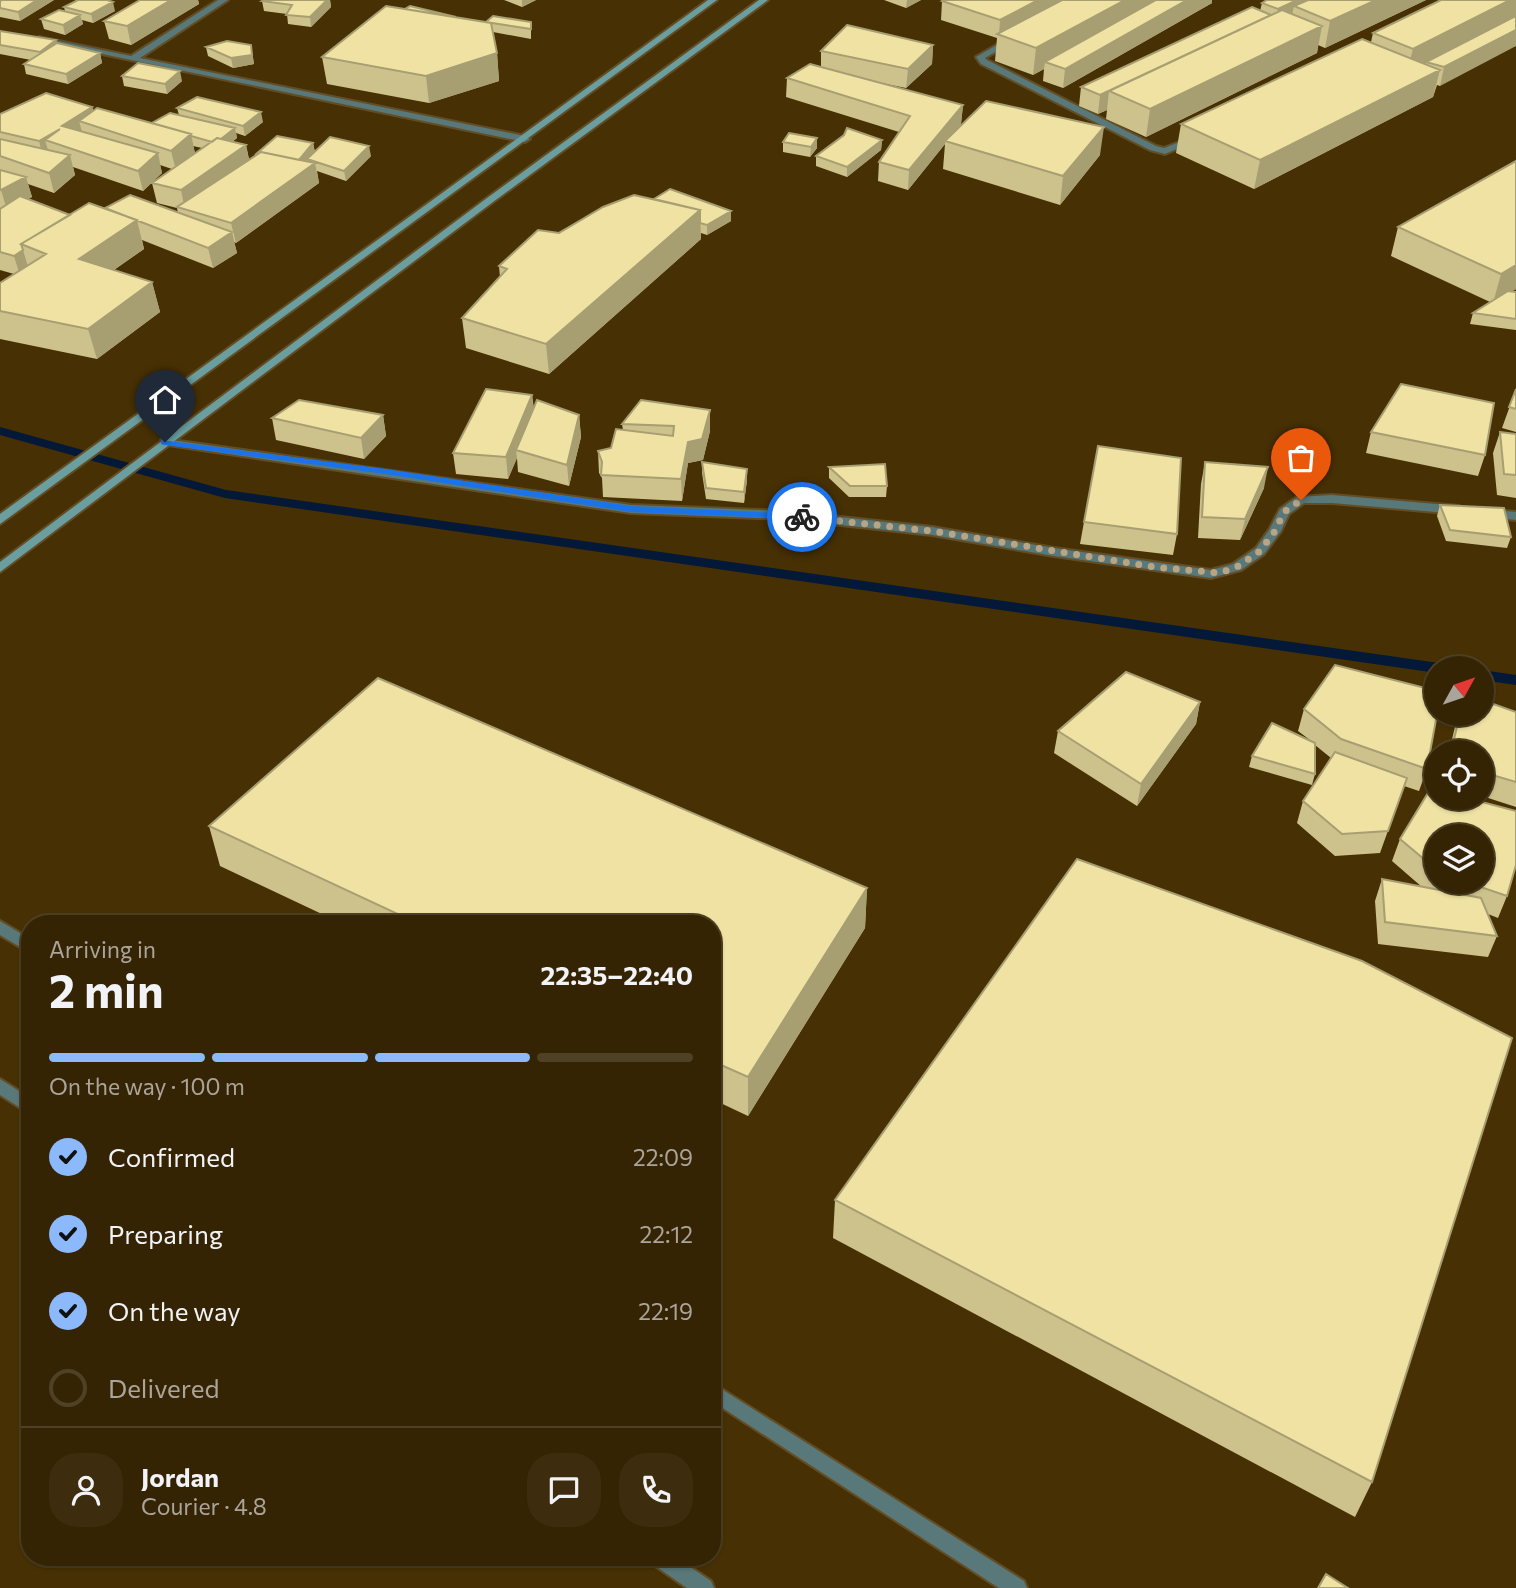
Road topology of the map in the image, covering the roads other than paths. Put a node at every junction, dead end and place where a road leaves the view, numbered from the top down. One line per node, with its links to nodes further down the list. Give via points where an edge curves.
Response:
1 (224, 0): 6 (street)
2 (713, 0): 8 (main road)
3 (764, 0): 9 (main road)
4 (26, 37): 6 (street)
5 (1018, 37): 7 (street, via 980,57 1153,148 1164,151)
6 (134, 58): 8 (street)
7 (1200, 136)
8 (525, 138): 11 (main road)
9 (165, 442): 10 (street, via 631,509 786,515 932,531 1211,573 1237,567 1260,551 1284,512 1301,500); 12 (main road)
10 (1516, 516)
11 (0, 520)
12 (0, 568)
13 (0, 927): 14 (street)
14 (21, 941)
15 (0, 1086): 16 (street)
16 (21, 1101)
17 (721, 1397): 20 (street)
18 (672, 1566): 19 (street)
19 (704, 1588)
20 (1017, 1588)

